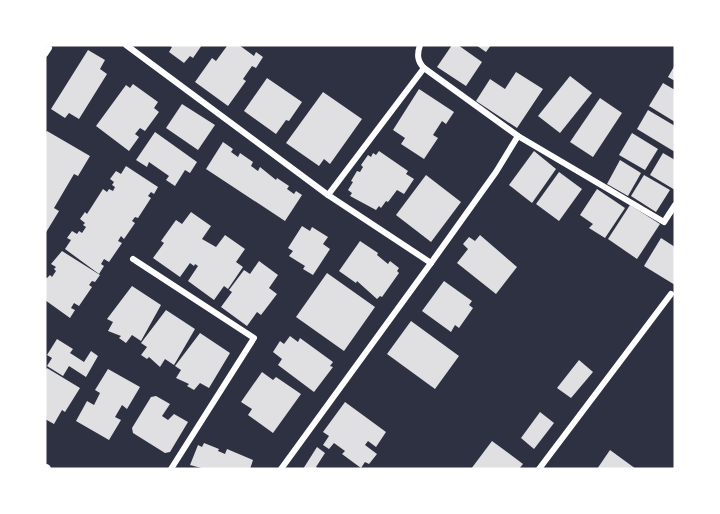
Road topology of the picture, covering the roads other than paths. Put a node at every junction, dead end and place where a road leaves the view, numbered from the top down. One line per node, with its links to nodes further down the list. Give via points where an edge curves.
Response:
1 (126, 45): 5 (street)
2 (420, 45): 3 (street, via 417,53)
3 (424, 68): 4 (street); 5 (street)
4 (518, 136): 6 (street, via 664,222); 8 (street)
5 (328, 195): 8 (street)
6 (675, 205)
7 (133, 259): 10 (street, via 254,338)
8 (431, 263): 11 (street)
9 (671, 294): 12 (street)
10 (171, 469)
11 (281, 469)
12 (539, 469)

